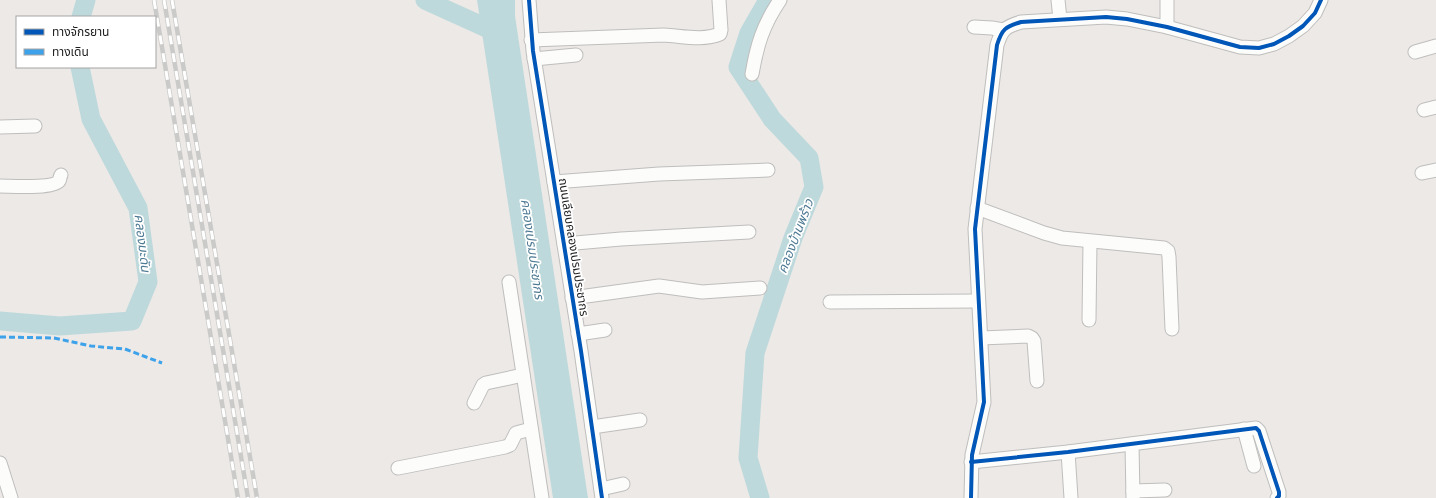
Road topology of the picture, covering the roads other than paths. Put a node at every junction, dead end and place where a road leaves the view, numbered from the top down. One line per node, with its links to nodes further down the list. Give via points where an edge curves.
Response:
1 (529, 0): 11 (street, ถนนเลียบคลองเปรมประชากร)
2 (719, 0): 11 (street, via 721,30 720,34 714,36 664,35)
3 (780, 0): 16 (street, via 761,34)
4 (1058, 0): 7 (street)
5 (1167, 0): 9 (street)
6 (1321, 0): 9 (street, via 1315,13 1303,26 1274,44 1259,48 1240,47)
7 (1060, 19): 9 (street, via 1110,17); 10 (street, via 1021,22)
8 (974, 27): 10 (street)
9 (1167, 27)
10 (1003, 30): 25 (street, via 997,46)
11 (531, 40): 15 (street, ถนนเลียบคลองเปรมประชากร)
12 (1436, 46): 13 (street)
13 (1415, 52)
14 (576, 55): 15 (street)
15 (534, 59): 23 (street, ถนนเลียบคลองเปรมประชากร)
16 (752, 74)
17 (35, 126): 18 (street)
18 (0, 127)
19 (768, 170): 23 (street, via 659,174)
20 (1436, 170): 21 (street)
21 (1422, 173)
22 (61, 175): 24 (street, via 56,183 44,186)
23 (554, 182): 28 (street, ถนนเลียบคลองเปรมประชากร)
24 (0, 186)
25 (977, 208): 27 (street, via 1050,235); 32 (street, via 975,229)
26 (749, 232): 28 (street)
27 (1090, 242): 34 (street); 36 (street, via 1158,246 1168,251)
28 (564, 244): 31 (street, ถนนเลียบคลองเปรมประชากร)
29 (509, 282): 39 (street)
30 (760, 288): 31 (street, via 702,292 659,286)
31 (572, 298): 37 (street, ถนนเลียบคลองเปรมประชากร)
32 (978, 301): 33 (street); 38 (street)
33 (830, 302)
34 (1089, 320)
35 (605, 330): 37 (street)
36 (1172, 330)
37 (578, 334): 43 (street, ถนนเลียบคลองเปรมประชากร)
38 (981, 338): 40 (street, via 1032,338); 48 (street, via 984,402)
39 (523, 376): 41 (street, via 486,383); 44 (street)
40 (1037, 381)
41 (474, 403)
42 (640, 420): 43 (street)
43 (592, 427): 54 (street, ถนนเลียบคลองเปรมประชากร)
44 (531, 429): 51 (street, via 516,433 510,445 506,447); 57 (street)
45 (1244, 429): 46 (street); 50 (street); 60 (street, via 1256,428 1259,431 1279,492)
46 (1132, 444): 47 (street); 55 (street)
47 (1068, 452): 48 (street); 59 (street)
48 (972, 462): 58 (street)
49 (0, 463): 56 (street)
50 (1254, 466)
51 (398, 468)
52 (623, 484): 54 (street)
53 (1165, 490): 55 (street)
54 (602, 493)
55 (1133, 495)
56 (11, 498)
57 (542, 498)
58 (972, 498)
59 (1071, 498)
60 (1277, 498)

